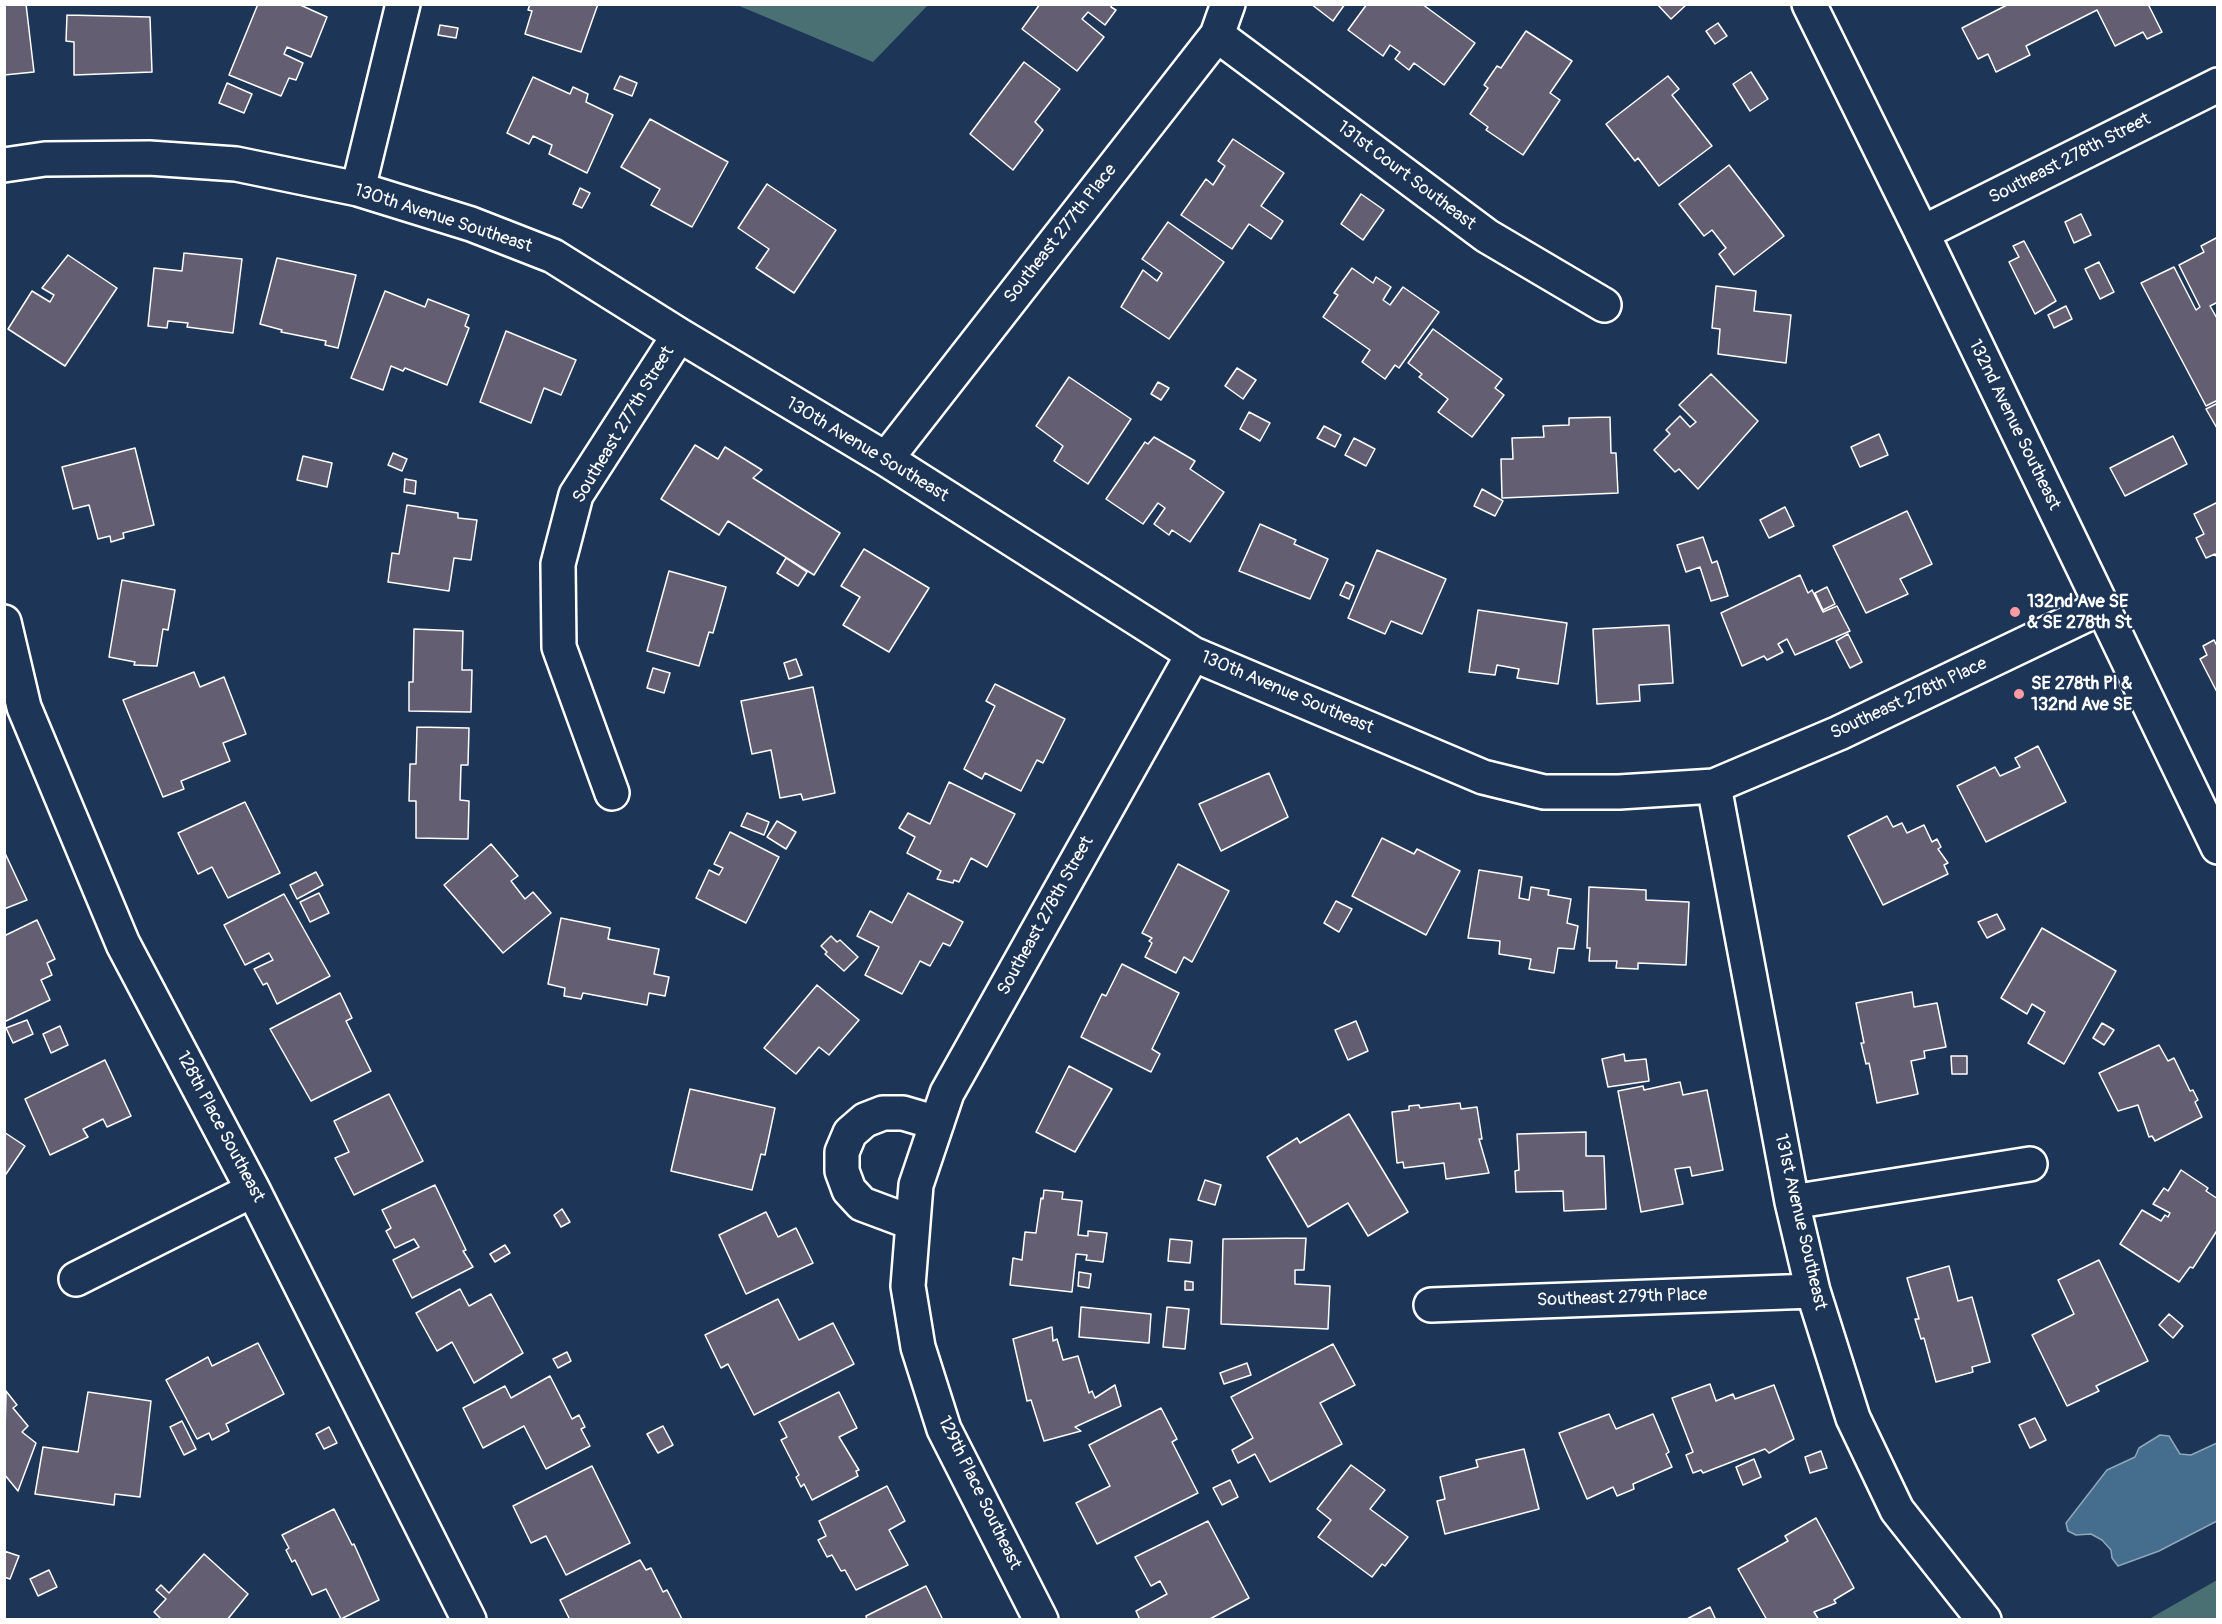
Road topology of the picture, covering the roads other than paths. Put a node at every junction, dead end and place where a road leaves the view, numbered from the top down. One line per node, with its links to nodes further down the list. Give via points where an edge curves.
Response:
1 (403, 4): 7 (street)
2 (1228, 4): 4 (street, Southeast 277th Place)
3 (1809, 4): 8 (street, 132nd Avenue Southeast)
4 (1217, 35): 9 (street, 131st Court Southeast, via 1487,236); 11 (street, Southeast 277th Place)
5 (2217, 85): 8 (street, Southeast 278th Street)
6 (4, 165): 7 (street, 130th Avenue Southeast, via 45,159 149,158 236,164)
7 (358, 189): 10 (street, 130th Avenue Southeast, via 471,224 553,255)
8 (1922, 233): 12 (street, 132nd Avenue Southeast)
9 (1604, 305)
10 (679, 335): 11 (street, 130th Avenue Southeast); 17 (street, Southeast 277th Street, via 576,495 558,564 559,648)
11 (886, 459): 14 (street, 130th Avenue Southeast)
12 (2102, 608): 16 (street, Southeast 278th Place, via 1839,733); 18 (street, 132nd Avenue Southeast)
13 (4, 622): 15 (street, 128th Place Southeast)
14 (1192, 654): 16 (street, 130th Avenue Southeast, via 1493,779 1544,792); 19 (street, Southeast 278th Street, via 947,1093)
15 (14, 711): 22 (street, 128th Place Southeast, via 123,944)
16 (1714, 786): 23 (street, 131st Avenue Southeast)
17 (612, 793)
18 (2217, 848)
19 (937, 1123): 21 (street, Southeast 278th Street); 24 (street, via 903,1113 883,1113 857,1126 842,1152 845,1181 862,1204)
20 (2030, 1164): 23 (street)
21 (916, 1185): 24 (street, 129th Place Southeast)
22 (253, 1190): 25 (street); 29 (street, 128th Place Southeast)
23 (1792, 1202): 26 (street, 131st Avenue Southeast)
24 (913, 1223): 30 (street, 129th Place Southeast, via 908,1286 918,1347 944,1429)
25 (76, 1279)
26 (1813, 1291): 27 (street, Southeast 279th Place); 28 (street, 131st Avenue Southeast, via 1854,1418 1897,1510)
27 (1431, 1305)
28 (1979, 1618)
29 (469, 1620)
30 (1041, 1620)

